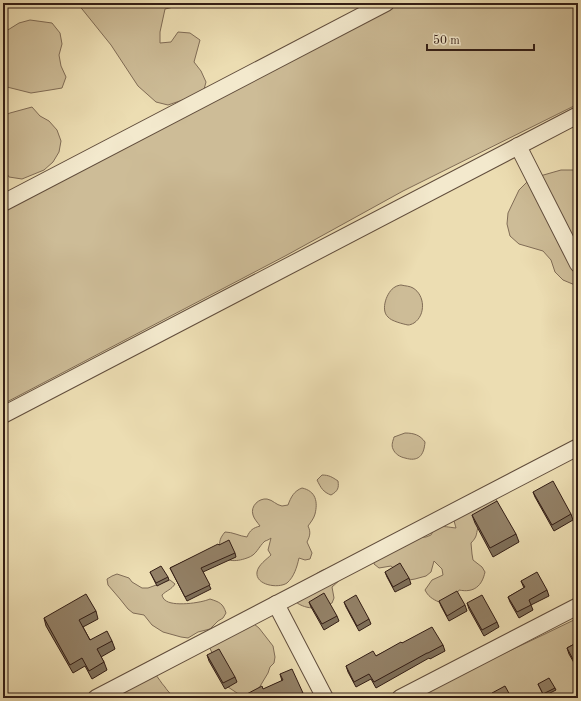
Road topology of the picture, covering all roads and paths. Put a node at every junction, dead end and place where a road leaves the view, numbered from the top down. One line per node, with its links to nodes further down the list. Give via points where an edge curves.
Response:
1 (386, 3): 4 (street)
2 (578, 115): 3 (street)
3 (518, 146): 5 (street); 6 (street)
4 (3, 203)
5 (578, 264)
6 (3, 414)
7 (578, 447): 8 (street)
8 (276, 604): 10 (street); 11 (street)
9 (578, 606): 12 (street)
10 (96, 698)
11 (325, 698)
12 (400, 698)

